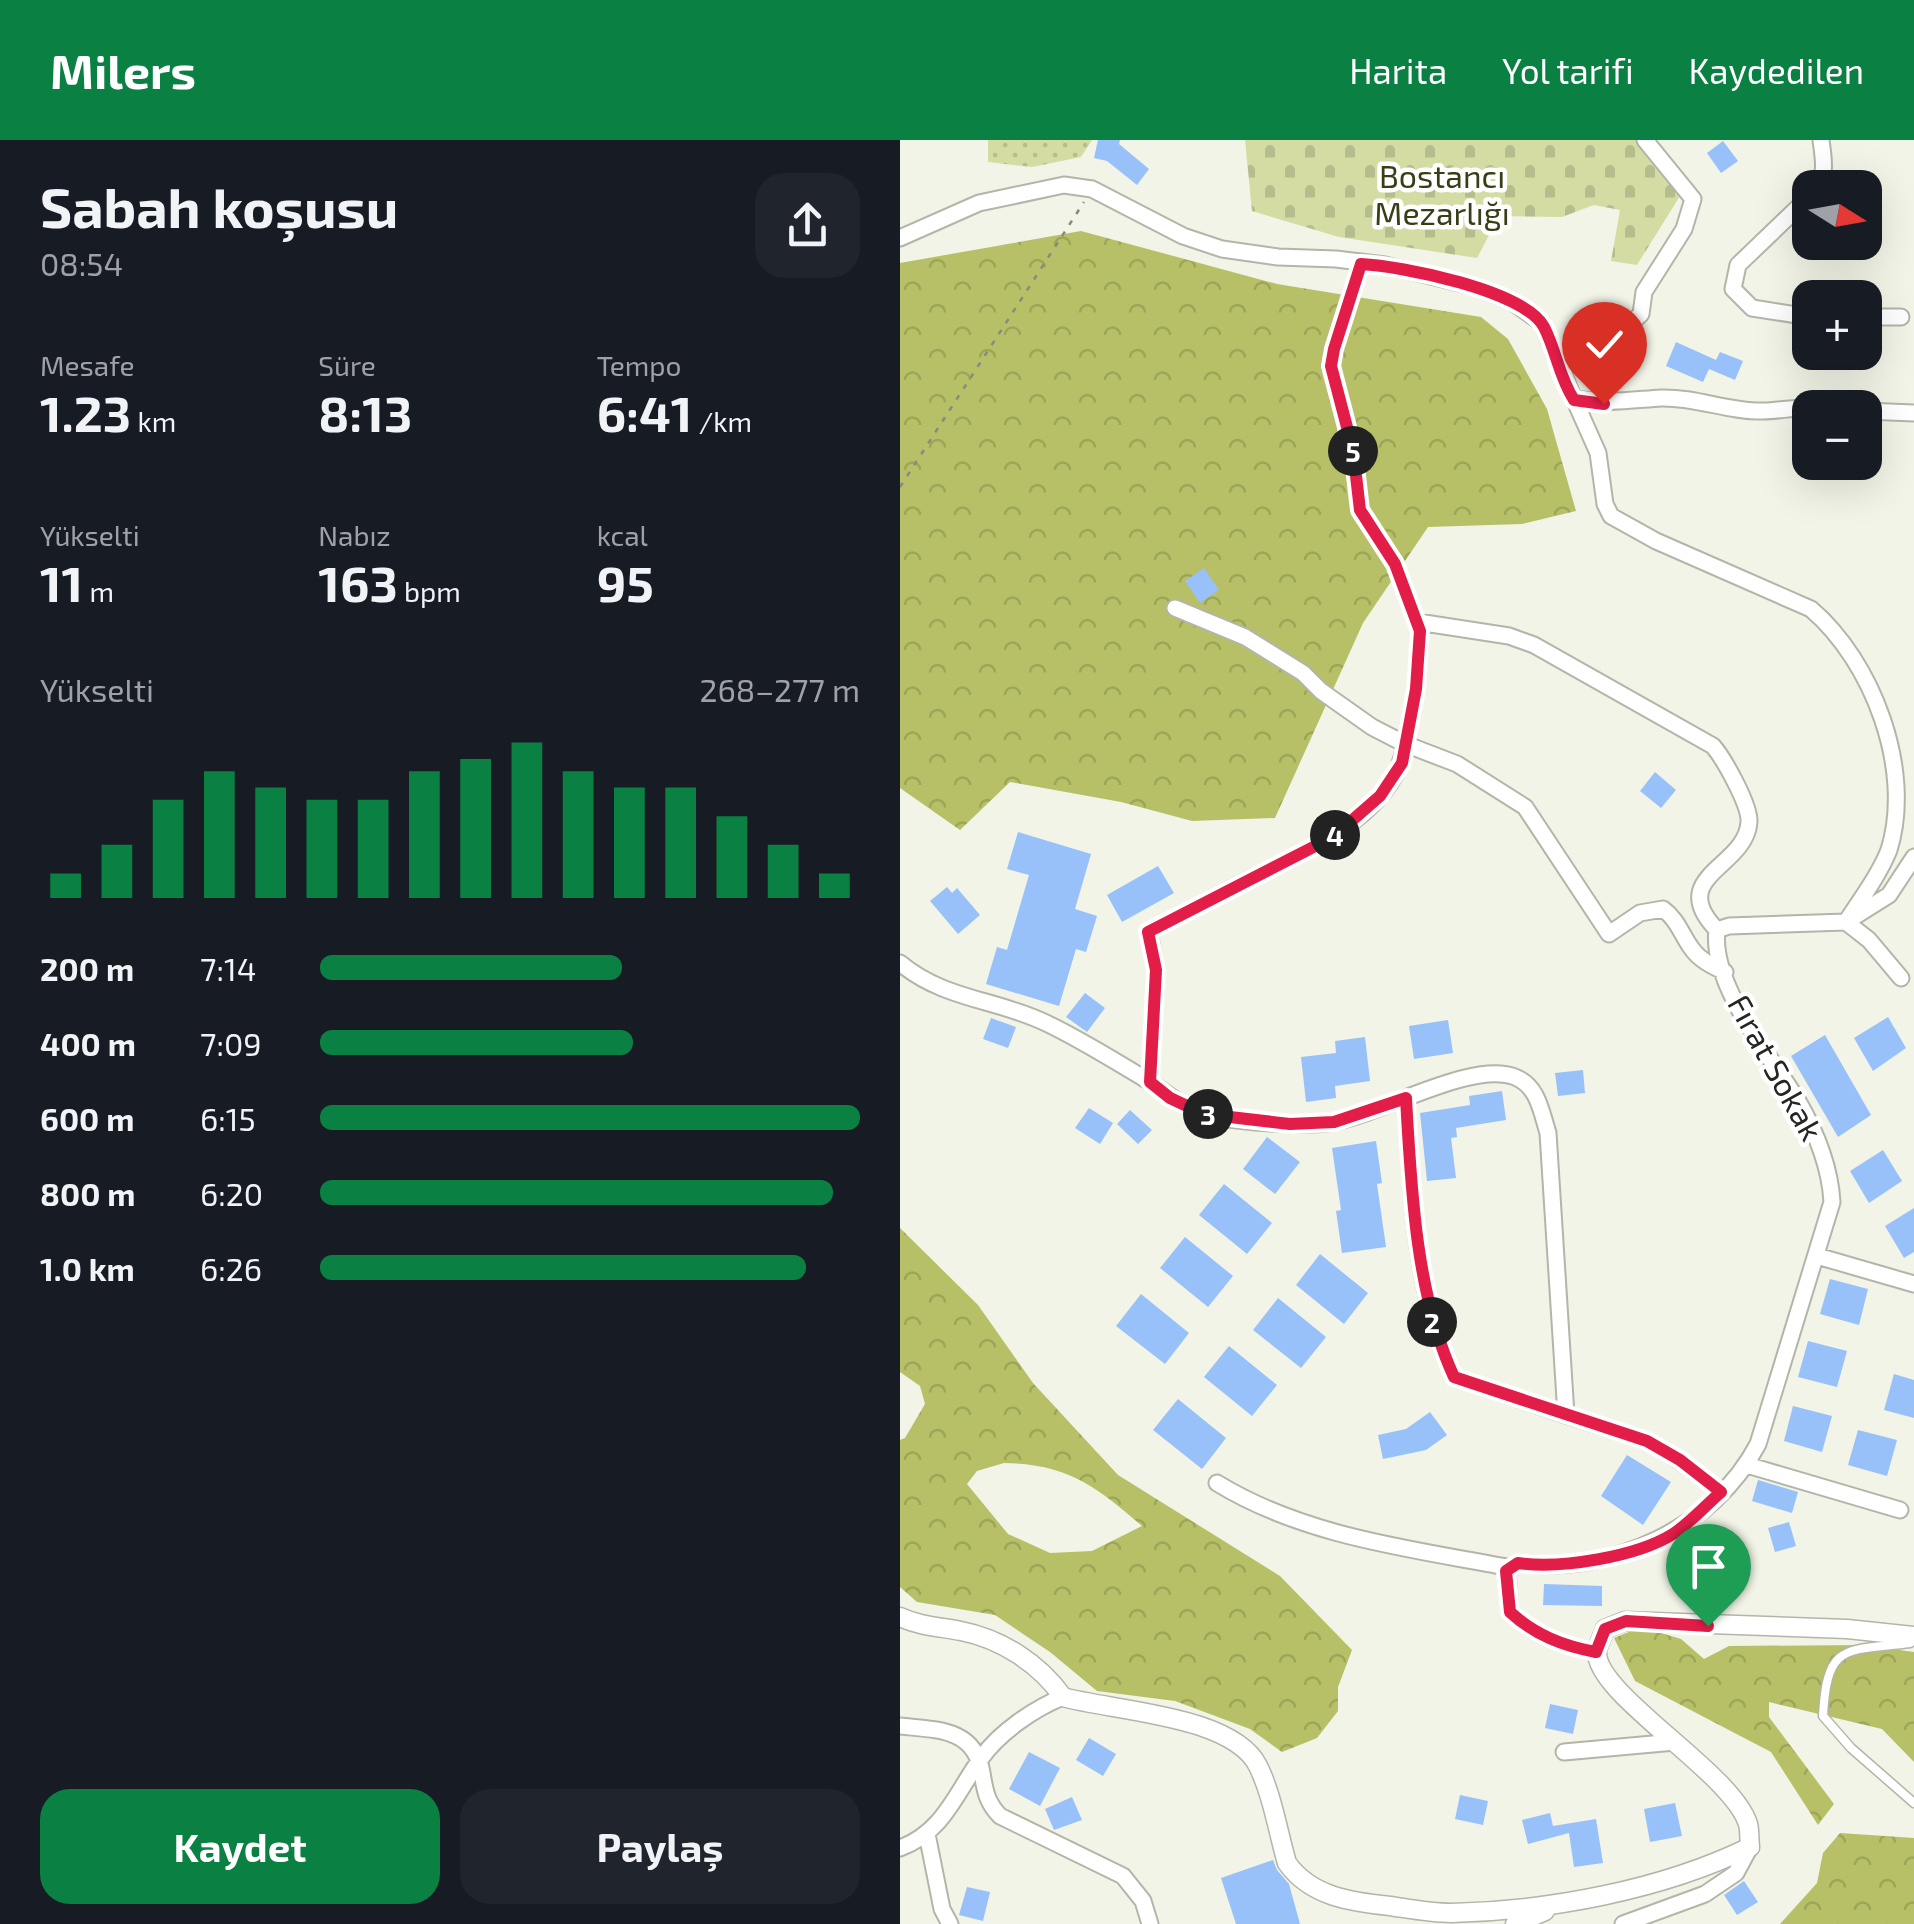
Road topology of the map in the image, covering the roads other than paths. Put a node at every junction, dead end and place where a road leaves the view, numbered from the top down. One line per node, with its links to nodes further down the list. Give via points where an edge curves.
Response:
1 (1645, 140): 10 (street, via 1693,200 1684,229 1644,292 1642,314 1587,350)
2 (1821, 140): 3 (street)
3 (1823, 170)
4 (1792, 213): 7 (street, via 1738,264 1734,288 1752,308)
5 (900, 238): 6 (street, via 978,203 1064,185 1092,189 1222,249)
6 (1361, 264): 10 (street, via 1431,274 1511,301 1542,323); 16 (street, via 1331,366 1360,510 1395,564)
7 (1792, 314)
8 (1882, 317): 9 (street)
9 (1901, 317)
10 (1554, 354): 11 (street)
11 (1574, 400): 12 (street); 19 (street, via 1598,452 1610,516 1810,609 1854,657 1888,720 1900,801 1891,848)
12 (1792, 407)
13 (1882, 411): 14 (street)
14 (1914, 413)
15 (1175, 608): 17 (street, via 1245,637 1372,728)
16 (1418, 622): 17 (street, via 1416,689); 20 (street, Fırat Sokak, via 1534,645 1713,746 1750,816 1737,846 1700,889 1703,916)
17 (1405, 744): 22 (street, via 1457,764 1526,807 1609,934 1640,913 1664,909 1702,960); 24 (street, via 1402,763 1380,796 1333,837 1148,932 1156,970)
18 (1914, 857): 19 (street, via 1889,895)
19 (1846, 922): 20 (street); 23 (street)
20 (1717, 930): 22 (street, Fırat Sokak)
21 (900, 963): 24 (street, via 931,986 1044,1022)
22 (1724, 972): 26 (street, Fırat Sokak, via 1800,1103 1827,1164 1832,1202)
23 (1901, 978)
24 (1150, 1082): 25 (street, via 1204,1114 1290,1124 1334,1122)
25 (1406, 1098): 28 (street, via 1432,1322 1454,1377); 28 (street, via 1497,1074 1534,1090 1548,1133)
26 (1817, 1256): 27 (street); 29 (street, Fırat Sokak)
27 (1914, 1284)
28 (1566, 1414): 31 (street, via 1647,1441)
29 (1747, 1464): 31 (street, Fırat Sokak); 32 (street)
30 (1217, 1483): 33 (street, Fırat Sokak, via 1250,1504 1330,1531)
31 (1721, 1492): 33 (street, Fırat Sokak, via 1674,1534 1645,1547)
32 (1900, 1510)
33 (1512, 1568): 36 (street, via 1506,1571 1510,1612 1528,1629)
34 (900, 1617): 37 (street, via 1009,1647)
35 (1914, 1639): 36 (street, via 1847,1629 1626,1621 1605,1629); 42 (lane, via 1847,1651 1828,1669 1823,1716)
36 (1596, 1652): 39 (street, via 1602,1669)
37 (1063, 1697): 41 (street, via 1028,1717); 46 (street, via 1231,1738 1258,1764 1288,1863 1315,1890 1448,1913)
38 (900, 1726): 41 (street, via 947,1731 970,1742)
39 (1675, 1742): 40 (street); 44 (street, via 1727,1790 1748,1823)
40 (1564, 1752)
41 (980, 1760): 43 (street); 48 (street, via 990,1806 1000,1816 1123,1876 1143,1901)
42 (1914, 1802)
43 (927, 1834): 45 (street); 47 (street)
44 (1750, 1847): 46 (street, via 1706,1868); 50 (street, via 1736,1873 1705,1894)
45 (900, 1848)
46 (1559, 1904): 49 (street)
47 (950, 1924)
48 (1150, 1924)
49 (1515, 1924)
50 (1623, 1924)

